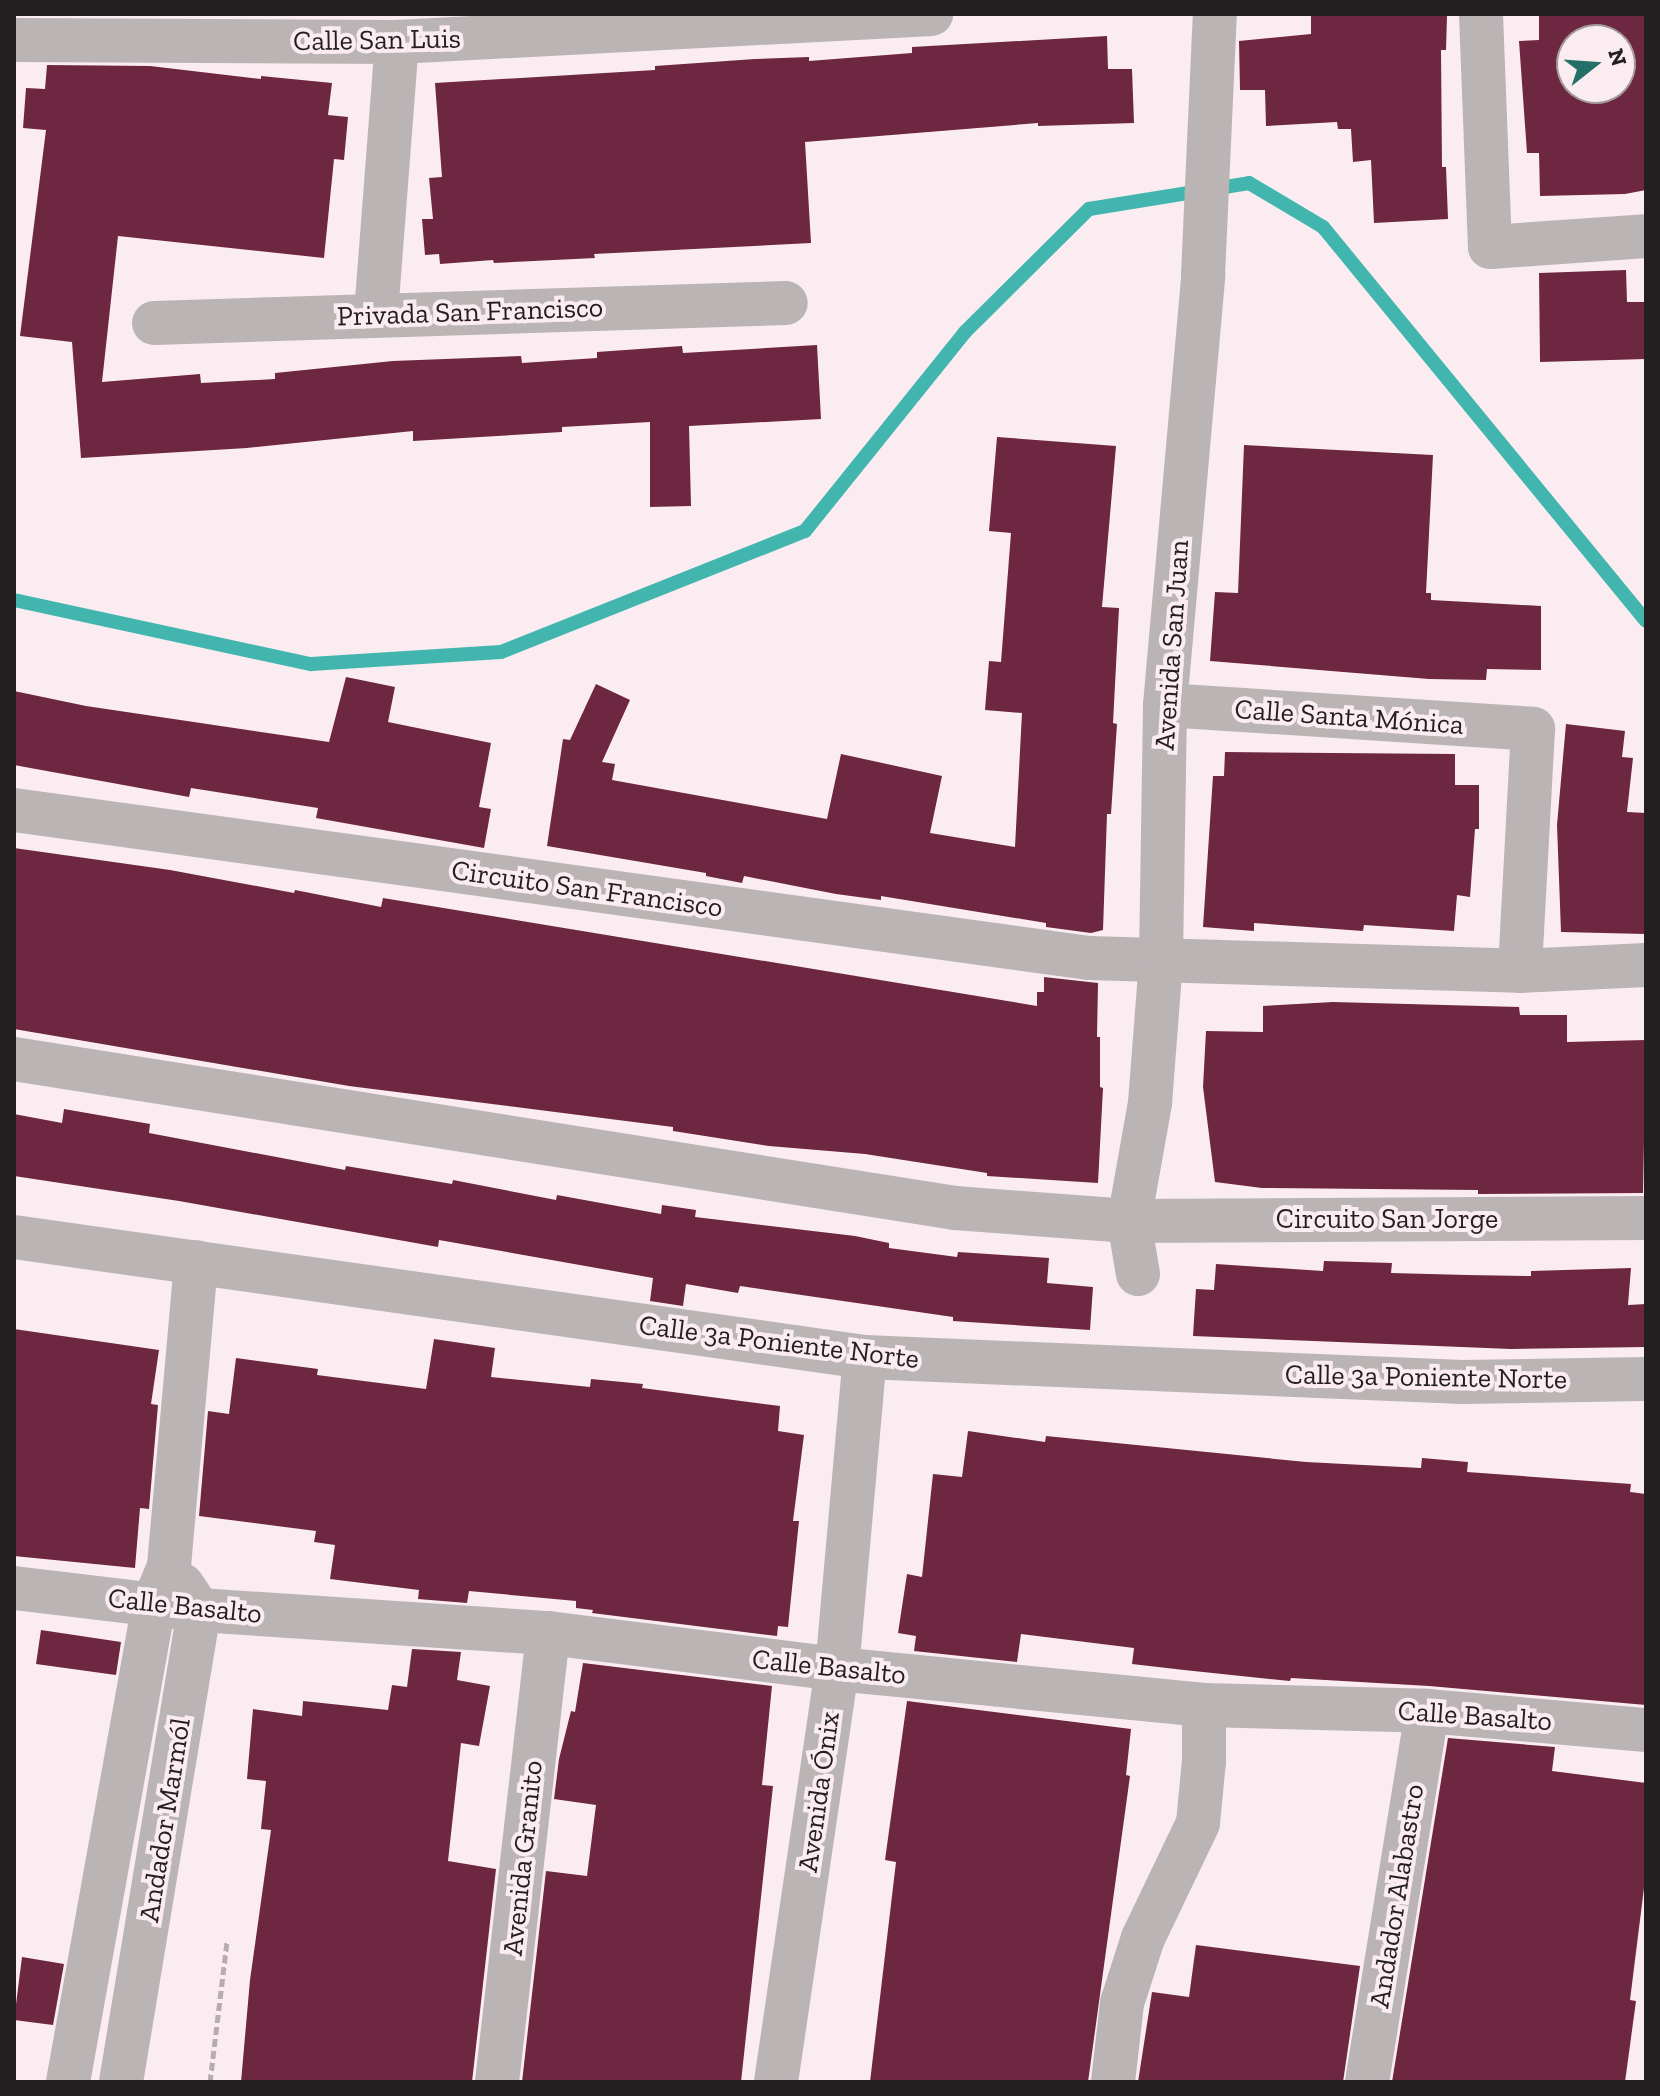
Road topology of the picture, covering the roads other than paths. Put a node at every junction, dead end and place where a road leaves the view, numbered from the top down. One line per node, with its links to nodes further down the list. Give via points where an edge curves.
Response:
1 (931, 14): 5 (street, Calle San Luis)
2 (1215, 14): 10 (street, Avenida San Juan, via 1203,275)
3 (1481, 14): 6 (street, via 1490,247)
4 (14, 40): 5 (street, Calle San Luis)
5 (397, 42): 8 (street)
6 (1646, 236)
7 (786, 303): 8 (street, Privada San Francisco)
8 (376, 314): 9 (street, Privada San Francisco)
9 (154, 323)
10 (1165, 705): 12 (street, Avenida San Juan); 14 (street, Calle Santa Mónica, via 1533,729)
11 (14, 810): 12 (street, Circuito San Francisco, via 1089,958)
12 (1161, 960): 14 (street); 17 (street, Avenida San Juan, via 1150,1103)
13 (1646, 965): 14 (street)
14 (1520, 971)
15 (14, 1059): 17 (street, via 955,1208)
16 (1646, 1218): 17 (street, Circuito San Jorge)
17 (1129, 1221): 20 (street, Avenida San Juan)
18 (14, 1237): 19 (street, Calle 3a Poniente Norte)
19 (196, 1262): 21 (street, Calle 3a Poniente Norte); 23 (street, Andador Marmól)
20 (1138, 1274)
21 (865, 1357): 22 (street, Calle 3a Poniente Norte, via 1462,1382); 27 (street, Avenida Ónix)
22 (1646, 1379)
23 (162, 1584): 24 (street, Calle Basalto); 25 (street); 31 (street, Andador Marmól)
24 (14, 1588)
25 (199, 1610): 26 (street, Calle Basalto); 32 (street, Andador Marmól)
26 (548, 1633): 27 (street, Calle Basalto); 33 (street, Avenida Granito)
27 (837, 1669): 28 (street, Calle Basalto); 34 (street, Avenida Ónix)
28 (1204, 1705): 29 (street, Calle Basalto); 35 (street, via 1198,1823 1143,1938 1122,2003)
29 (1427, 1711): 30 (street, Calle Basalto); 36 (street, Andador Alabastro)
30 (1646, 1730)
31 (68, 2082)
32 (121, 2082)
33 (497, 2082)
34 (776, 2082)
35 (1113, 2082)
36 (1367, 2082)

